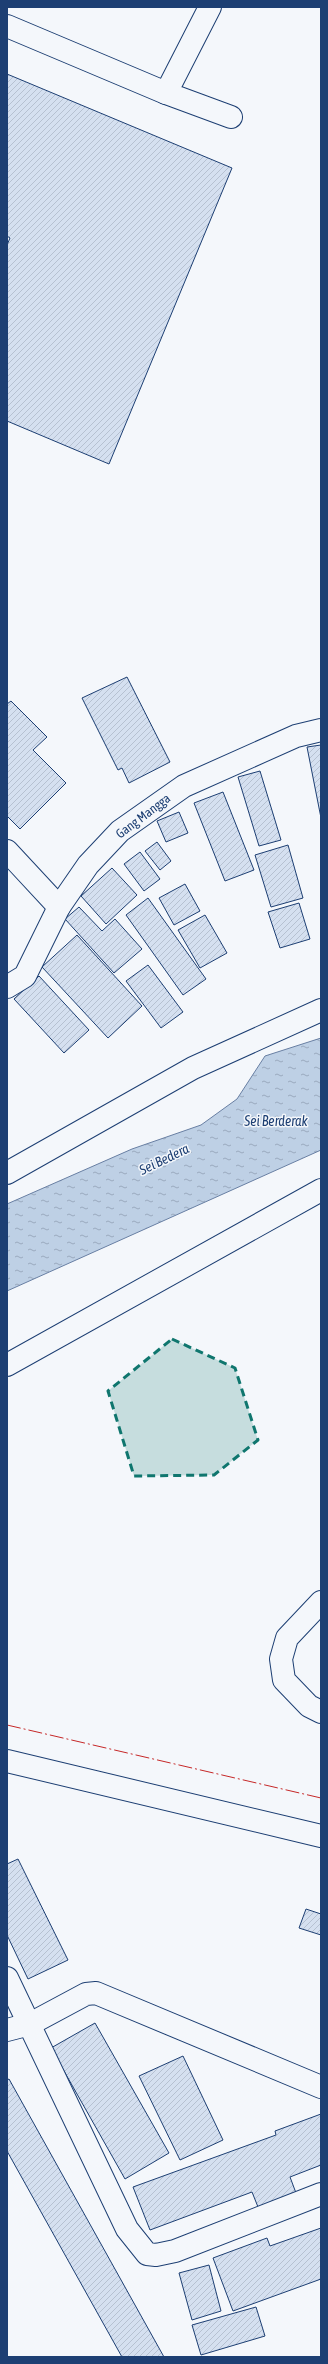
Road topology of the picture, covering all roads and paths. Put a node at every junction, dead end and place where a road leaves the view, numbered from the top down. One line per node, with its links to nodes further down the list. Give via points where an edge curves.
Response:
1 (210, 7): 3 (street)
2 (7, 26): 3 (street)
3 (166, 93): 4 (street)
4 (231, 117)
5 (321, 730): 7 (street, Gang Mangga, via 296,736 184,786 120,831 88,865)
6 (7, 851): 7 (street)
7 (59, 907): 8 (street, Gang Mangga, via 25,976)
8 (7, 987)
9 (321, 1010): 10 (street, via 193,1068)
10 (7, 1173)
11 (321, 1190): 12 (street)
12 (7, 1365)
13 (321, 1602): 14 (street, via 287,1638 281,1659 284,1680 309,1706)
14 (321, 1712)
15 (7, 1761): 16 (street)
16 (321, 1836)
17 (7, 1978): 18 (street)
18 (30, 2024): 19 (street); 20 (street, via 86,1994 96,1993); 21 (street, via 127,2229 147,2254 174,2252)
19 (7, 2030)
20 (321, 2087)
21 (321, 2194)

